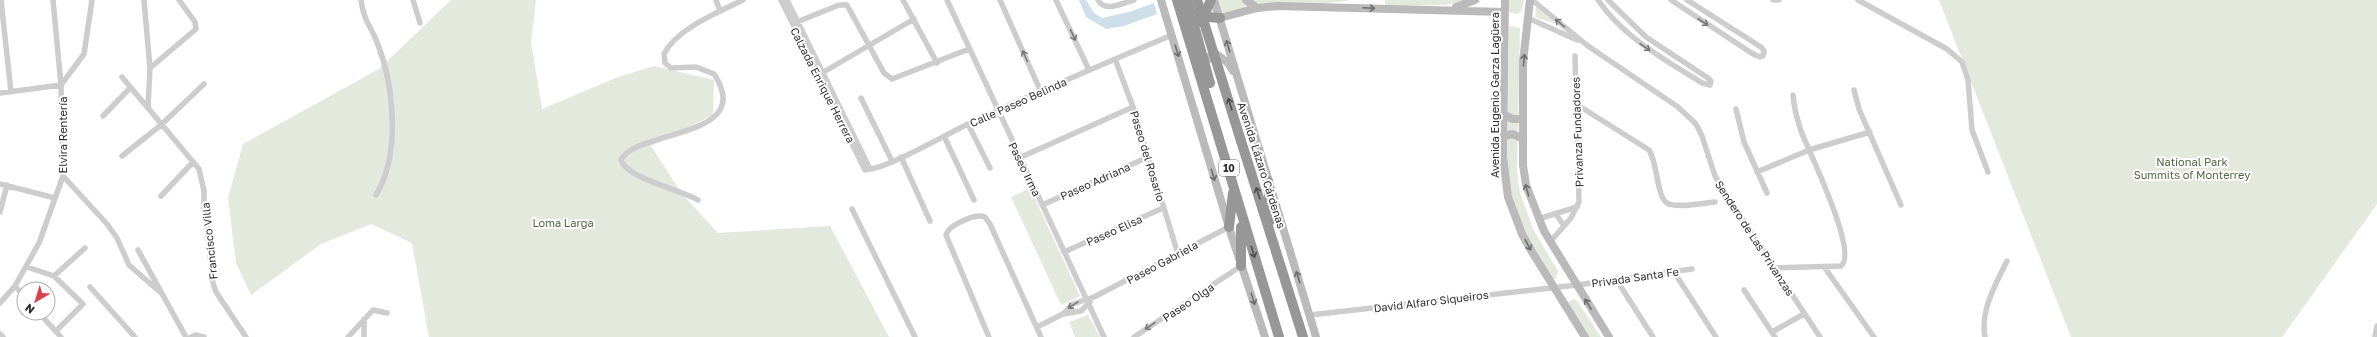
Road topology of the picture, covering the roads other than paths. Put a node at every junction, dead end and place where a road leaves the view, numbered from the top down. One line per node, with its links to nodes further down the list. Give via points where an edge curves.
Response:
1 (1, 0): 68 (street)
2 (53, 0): 65 (street, Elvira Rentería)
3 (92, 0): 65 (street, via 84,54)
4 (144, 0): 59 (street)
5 (179, 0): 59 (street, via 196,22 196,29)
6 (361, 0): 105 (street, via 363,16 377,41 394,111 388,168 384,183)
7 (413, 0): 45 (street)
8 (716, 0): 39 (street)
9 (743, 0): 39 (street)
10 (780, 0): 96 (street, Calzada Enrique Herrera)
11 (787, 0): 44 (street, Calzada Enrique Herrera)
12 (903, 0): 43 (street)
13 (947, 0): 54 (street, Paseo Irma)
14 (1000, 0): 69 (street, one-way to 14)
15 (1056, 0): 60 (street, one-way to 60)
16 (1098, 0): 17 (street, via 1106,8)
17 (1134, 0)
18 (1161, 0): 50 (street)
19 (1177, 0): 87 (highway, 10)
20 (1246, 0): 37 (street)
21 (1357, 0): 35 (street, via 1354,4)
22 (1475, 0): 38 (street, via 1469,4)
23 (1505, 0): 40 (street, Avenida Eugenio Garza Lagüera)
24 (1531, 0): 36 (street, Sendero de Las Privanzas); 42 (street)
25 (1540, 0): 36 (street)
26 (1598, 0): 51 (street, via 1610,17)
27 (1608, 0): 47 (street)
28 (1671, 0): 49 (street, one-way to 49)
29 (1687, 0): 46 (street)
30 (1773, 0): 31 (street)
31 (1779, 0)
32 (1858, 0): 98 (street, via 1947,49 1962,62 1968,80 1972,130)
33 (1191, 2): 34 (highway); 48 (highway); 123 (highway, Avenida Lázaro Cárdenas / 10, one-way to 33, bridge)
34 (1208, 4): 41 (highway); 41 (street, Avenida Lázaro Cárdenas); 48 (highway)
35 (1343, 6): 37 (street); 38 (street, one-way to 38)
36 (1542, 7): 53 (street, Sendero de Las Privanzas, one-way to 36)
37 (1257, 8): 41 (street)
38 (1443, 9): 40 (street)
39 (720, 11): 108 (street, via 692,28 666,49 664,54 668,66 677,69 696,67 714,74 724,91 721,107 708,120 689,130 638,148 625,154 621,160 625,167 639,176)
40 (1504, 12): 78 (street, Avenida Eugenio Garza Lagüera)
41 (1220, 18): 63 (street, Avenida Lázaro Cárdenas, one-way to 41)
42 (1528, 18): 53 (street, Sendero de Las Privanzas); 80 (street, one-way to 42, via 1523,62)
43 (914, 19): 52 (street); 57 (street)
44 (797, 22): 52 (street, via 839,5 847,5); 61 (street, Calzada Enrique Herrera)
45 (420, 23)
46 (1728, 28): 49 (street); 49 (street, via 1763,49 1763,56 1753,54)
47 (1636, 29): 51 (street); 51 (street, one-way to 47, via 1707,86 1711,84 1708,78)
48 (1197, 33): 58 (highway)
49 (1723, 35)
50 (1172, 36): 56 (street, Calle Paseo Belinda); 122 (street, one-way to 122)
51 (1630, 36)
52 (869, 46): 57 (street, via 884,73 892,79); 61 (street)
53 (1588, 46): 132 (street, Sendero de Las Privanzas, via 1678,107 1696,124 1715,176)
54 (969, 49): 57 (street); 77 (street, Paseo Irma)
55 (1575, 56): 73 (street, Privanza Fundadores)
56 (1115, 59): 60 (street, Calle Paseo Belinda); 75 (street, Paseo del Rosario)
57 (937, 63)
58 (1205, 64): 63 (street, via 1212,56 1221,57 1228,63); 87 (highway, via 1220,122)
59 (150, 68): 74 (street)
60 (1089, 70): 69 (street, Calle Paseo Belinda)
61 (822, 73): 96 (street, Calzada Enrique Herrera)
62 (122, 78): 66 (street, Francisco Villa)
63 (1239, 82): 100 (street, Avenida Lázaro Cárdenas)
64 (204, 84): 82 (street)
65 (61, 85): 68 (street); 99 (street, Elvira Rentería)
66 (130, 88): 74 (street, Francisco Villa); 79 (street)
67 (1854, 90): 83 (street, via 1859,109)
68 (11, 92): 70 (street)
69 (1041, 92): 77 (street, Calle Paseo Belinda)
70 (0, 93)
71 (1792, 95): 88 (street)
72 (861, 98): 93 (street)
73 (1576, 104): 110 (street, via 1649,150 1654,158 1661,195 1665,202); 113 (street, Privanza Fundadores, via 1579,193)
74 (148, 107): 82 (street, Francisco Villa)
75 (1133, 107): 91 (street, Paseo del Rosario); 92 (street)
76 (1736, 109): 97 (street, via 1744,142)
77 (997, 111): 81 (street, Calle Paseo Belinda); 92 (street, Paseo Irma)
78 (1504, 115): 80 (street, via 1513,119); 85 (street, Avenida Eugenio Garza Lagüera)
79 (103, 116)
80 (1523, 119): 86 (street)
81 (968, 124): 84 (street, Calle Paseo Belinda); 95 (street)
82 (161, 125): 89 (street); 94 (street, Francisco Villa)
83 (1870, 132): 88 (street); 112 (street)
84 (944, 136): 90 (street, Calle Paseo Belinda); 109 (street)
85 (1504, 136): 86 (street, via 1513,134); 141 (street, Avenida Eugenio Garza Lagüera, one-way to 141, via 1504,168 1508,197 1522,234)
86 (1523, 140): 119 (street, one-way to 86, via 1524,176)
87 (1221, 141): 102 (highway, 10)
88 (1809, 150): 97 (street); 133 (street, via 1838,220 1845,253 1844,264)
89 (122, 156)
90 (900, 157): 93 (street, Calle Paseo Belinda); 120 (street)
91 (1148, 157): 111 (street, Paseo Adriana); 114 (street, Paseo del Rosario)
92 (1019, 158): 111 (street, Paseo Irma)
93 (892, 161): 96 (street, Calle Paseo Belinda)
94 (192, 162): 106 (street); 163 (street, Francisco Villa, via 199,169 203,183 204,217 213,283 221,301)
95 (990, 168)
96 (868, 170)
97 (1757, 172): 104 (street)
98 (1988, 172)
99 (63, 176): 107 (street, Elvira Rentería); 143 (street, via 107,224 117,238 129,265)
100 (1268, 181): 123 (highway); 148 (street, Avenida Lázaro Cárdenas, one-way to 100)
101 (0, 184): 103 (street)
102 (1234, 185): 117 (highway, 10); 122 (highway)
103 (7, 186): 107 (street); 116 (street)
104 (1767, 193)
105 (376, 195)
106 (161, 196)
107 (55, 198): 131 (street, Elvira Rentería, via 43,233)
108 (698, 200)
109 (974, 200)
110 (1715, 202)
111 (1042, 205): 127 (street, Paseo Irma)
112 (1901, 205)
113 (1577, 207): 118 (street); 121 (street, Privanza Fundadores)
114 (1163, 208): 127 (street, Paseo Elisa); 128 (street, Paseo del Rosario)
115 (852, 209): 166 (street)
116 (0, 212)
117 (1241, 213): 130 (highway); 172 (highway, 10, one-way to 172)
118 (1556, 214): 119 (street); 121 (street)
119 (1538, 219): 124 (street)
120 (930, 222)
121 (1564, 226): 124 (street, Privanza Fundadores)
122 (1229, 227): 128 (street, Paseo Gabriela); 130 (street)
123 (1273, 240): 173 (highway, Avenida Lázaro Cárdenas / 10)
124 (1550, 242): 138 (street)
125 (85, 248): 136 (street)
126 (138, 250): 143 (street)
127 (1064, 252): 144 (street, Paseo Irma)
128 (1178, 254): 144 (street, Paseo Gabriela)
129 (2008, 261): 181 (street, via 1986,309)
130 (1241, 266): 170 (street, Paseo Olga, one-way to 170); 171 (street, one-way to 171)
131 (27, 267): 136 (street); 139 (street, Elvira Rentería)
132 (1773, 268): 133 (street); 149 (street, Sendero de Las Privanzas)
133 (1824, 268): 180 (street)
134 (1692, 269): 135 (street, Privada Santa Fe)
135 (1674, 272): 137 (street, Privada Santa Fe); 178 (street)
136 (54, 276): 154 (street, via 83,304)
137 (1616, 280): 138 (street, Privada Santa Fe); 177 (street)
138 (1577, 285): 141 (street, Privada Santa Fe); 176 (street, one-way to 138)
139 (15, 286): 145 (street, Elvira Rentería)
140 (90, 287): 159 (street)
141 (1553, 288): 148 (street, David Alfaro Siqueiros); 175 (street, Avenida Eugenio Garza Lagüera)
142 (1744, 290): 156 (street)
143 (161, 293): 160 (street)
144 (1087, 302): 147 (street, Paseo Gabriela, one-way to 147, via 1073,304); 147 (street, Paseo Gabriela, via 1077,313); 169 (street, Paseo Irma)
145 (0, 303)
146 (387, 313): 150 (street, via 373,310)
147 (1063, 314): 153 (street, Paseo Gabriela)
148 (1310, 314): 174 (street, Avenida Lázaro Cárdenas)
149 (1804, 314): 156 (street); 179 (street, Sendero de Las Privanzas)
150 (364, 319): 164 (street); 165 (street)
151 (47, 321): 154 (street)
152 (2377, 326): 182 (street)
153 (1037, 327): 167 (street, via 990,224 985,217 976,216 947,230 946,237); 168 (street)
154 (56, 331): 158 (street)
155 (0, 334): 157 (street)
156 (1774, 335)
157 (3, 337)
158 (61, 337)
159 (135, 337)
160 (186, 337)
161 (191, 337): 162 (street)
162 (204, 337)
163 (246, 337)
164 (348, 337)
165 (364, 337)
166 (916, 337)
167 (989, 337)
168 (1041, 337)
169 (1104, 337)
170 (1134, 337)
171 (1265, 337)
172 (1279, 337)
173 (1302, 337)
174 (1316, 337)
175 (1585, 337)
176 (1609, 337)
177 (1653, 337)
178 (1716, 337)
179 (1820, 337)
180 (1874, 337)
181 (1985, 337)
182 (2375, 337)

